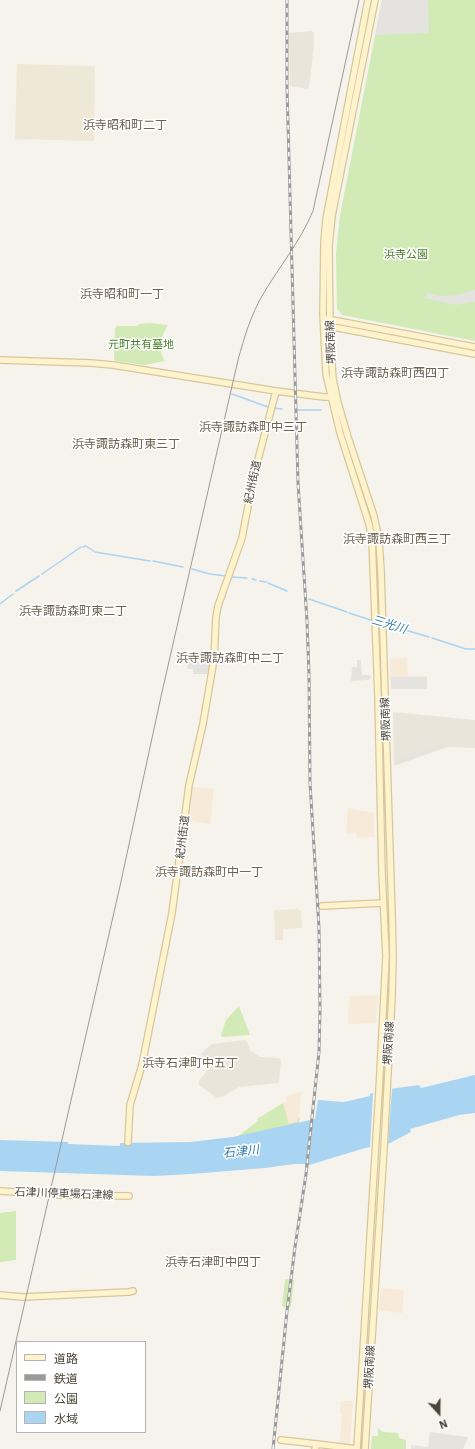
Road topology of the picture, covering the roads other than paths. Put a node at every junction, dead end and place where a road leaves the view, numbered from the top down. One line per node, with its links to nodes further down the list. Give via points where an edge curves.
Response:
1 (368, 0): 3 (main road, 堺阪南線, via 326,219)
2 (375, 0): 4 (main road, 堺阪南線, via 332,216 329,246)
3 (323, 318): 4 (main road); 5 (main road, 堺阪南線)
4 (330, 319): 6 (main road, 堺阪南線); 7 (main road)
5 (323, 326): 6 (main road); 11 (main road, 堺阪南線, via 325,361)
6 (330, 326): 8 (main road); 11 (main road, 堺阪南線)
7 (475, 347)
8 (475, 354)
9 (0, 360): 10 (main road, via 113,365)
10 (276, 391): 11 (main road); 14 (main road, 紀州街道, via 254,475 242,538 218,606 214,659 204,724 189,785 172,913 142,1065 130,1105)
11 (334, 397): 12 (main road, 堺阪南線, via 340,433 372,539); 22 (main road, 堺阪南線, via 374,516 379,540 393,956)
12 (384, 903): 13 (main road); 21 (main road, 堺阪南線, via 386,956)
13 (322, 906)
14 (128, 1142)
15 (0, 1191): 16 (main road, 石津川停車場石津線)
16 (129, 1196)
17 (133, 1291): 18 (main road, via 24,1297)
18 (0, 1295)
19 (281, 1440): 20 (main road)
20 (316, 1447): 21 (main road)
21 (357, 1449)
22 (365, 1449)

